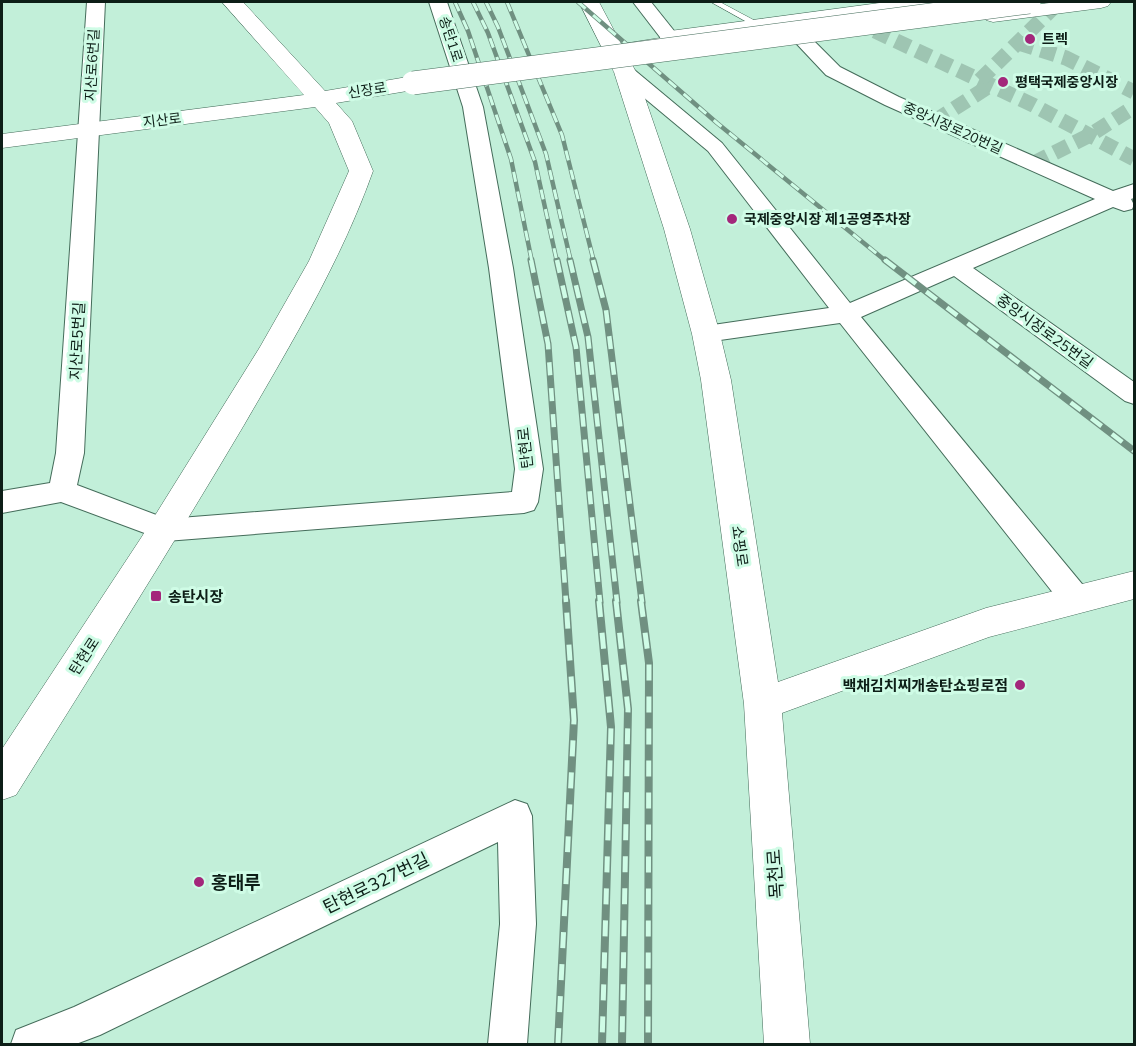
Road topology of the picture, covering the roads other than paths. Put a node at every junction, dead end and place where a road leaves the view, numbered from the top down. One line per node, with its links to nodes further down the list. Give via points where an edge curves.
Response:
1 (96, 2): 17 (street, 지산로6번길)
2 (232, 2): 16 (street, 탄현로)
3 (438, 2): 15 (street, 송탄1로)
4 (589, 2): 14 (street, 쇼핑로)
5 (642, 2): 12 (street)
6 (715, 2): 11 (lane)
7 (929, 2): 10 (street)
8 (1029, 2): 16 (street, 신장로, bridge)
9 (1101, 2): 13 (street)
10 (805, 9): 11 (street)
11 (759, 26): 12 (street)
12 (670, 37): 14 (street, via 675,43)
13 (802, 40): 14 (street); 19 (street, 중앙시장로20번길, via 833,71 892,101)
14 (620, 61): 21 (street, via 715,147); 22 (street, 쇼핑로, via 677,229)
15 (463, 76): 26 (street, 탄현로, via 473,107 501,268 529,469 524,502)
16 (322, 98): 17 (street, 지산로); 26 (street, 탄현로, via 340,121 361,171 348,210 327,255)
17 (88, 129): 18 (street, 지산로); 24 (street, 지산로5번길, via 70,453)
18 (2, 141)
19 (1128, 200): 20 (street)
20 (956, 267): 21 (street); 23 (street, 중앙시장로25번길)
21 (846, 314): 22 (street); 28 (street)
22 (706, 334): 29 (street, 쇼핑로)
23 (1134, 395)
24 (62, 491): 25 (street); 26 (street)
25 (2, 502)
26 (166, 530): 30 (street, 탄현로)
27 (1134, 585): 28 (street)
28 (1076, 599): 29 (street, via 986,623)
29 (764, 704): 33 (street, 목천로)
30 (2, 782)
31 (30, 1044): 32 (street, 탄현로327번길, via 86,1021 515,816 518,924)
32 (508, 1044)
33 (787, 1044)

